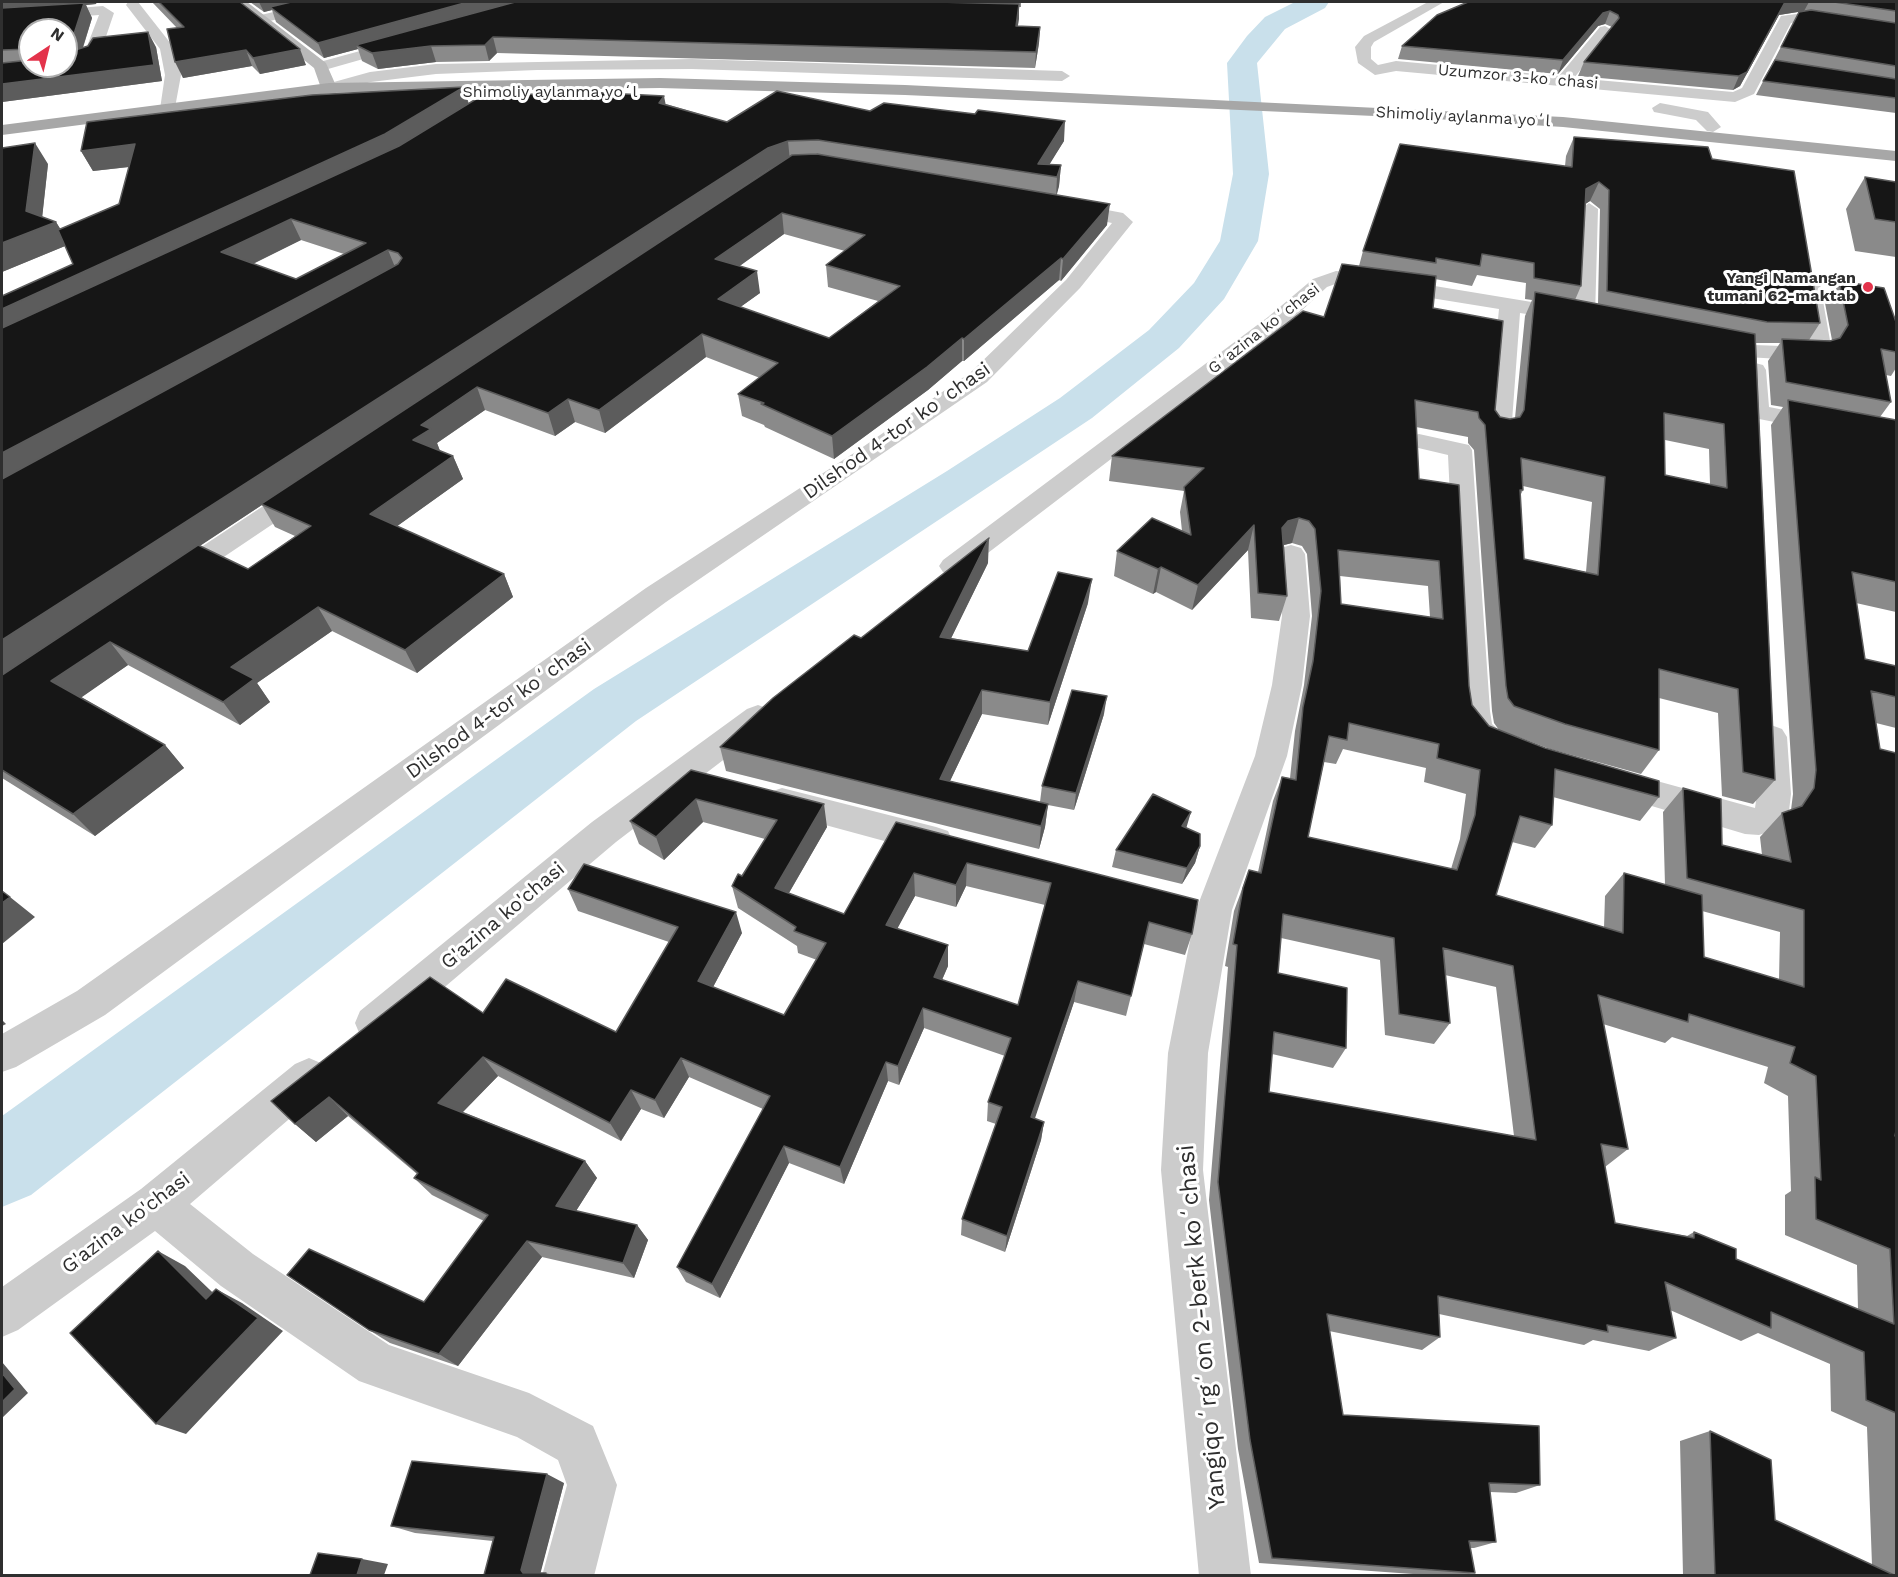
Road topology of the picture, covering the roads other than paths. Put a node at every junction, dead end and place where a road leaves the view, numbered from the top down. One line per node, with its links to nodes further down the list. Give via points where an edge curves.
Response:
1 (239, 2): 6 (main road)
2 (329, 2): 6 (street)
3 (1437, 2): 14 (street, via 1369,39 1361,56)
4 (133, 5): 21 (street, via 167,49 173,75)
5 (2, 18): 10 (street, via 103,10 107,13 91,57)
6 (262, 19): 12 (main road)
7 (1605, 30): 16 (street)
8 (1896, 31): 11 (street, Uzumzor 3-koʻchasi, via 1790,17 1781,25)
9 (422, 37): 12 (street)
10 (78, 61)
11 (1761, 65): 13 (street); 16 (street, Uzumzor 3-koʻchasi, via 1748,90 1735,97)
12 (321, 66): 17 (main road)
13 (1784, 69)
14 (1375, 70): 16 (street, Uzumzor 3-koʻchasi, via 1396,66); 19 (street, via 1414,82)
15 (1062, 76): 17 (street, via 692,64 537,64 370,77)
16 (1563, 81)
17 (329, 92): 18 (main road, Shimoliy aylanma yoʻl, via 491,97 694,92 970,100); 18 (main road, Shimoliy aylanma yoʻl, via 660,83); 21 (main road, Shimoliy aylanma yoʻl); 25 (main road, Shimoliy aylanma yoʻl)
18 (1028, 98): 22 (main road, Shimoliy aylanma yoʻl)
19 (1580, 99)
20 (1646, 106): 23 (street, via 1702,116)
21 (168, 109): 24 (main road, Shimoliy aylanma yoʻl)
22 (1563, 122): 23 (main road); 27 (main road, Shimoliy aylanma yoʻl); 28 (main road)
23 (1713, 127): 26 (main road)
24 (2, 130)
25 (2, 139)
26 (1896, 141)
27 (1896, 156)
28 (1839, 168)
29 (1036, 203): 50 (street, Dilshod 4-tor koʻchasi, via 1104,214 1123,222 1073,284 980,377 656,595 91,1003)
30 (1589, 208): 33 (street)
31 (1806, 260): 36 (street, via 1820,346 1815,354)
32 (1510, 304): 33 (street, Gʻazina koʻchasi); 37 (street); 43 (street, Gʻazina koʻchasi, via 1346,278 1320,283 1276,322)
33 (1584, 317): 34 (street, Gʻazina koʻchasi)
34 (1606, 321)
35 (1731, 347): 36 (street)
36 (1754, 352): 38 (street, via 1757,424)
37 (1499, 435)
38 (1896, 439)
39 (1419, 441): 46 (street, via 1460,450 1477,728 1487,740)
40 (320, 480): 42 (street)
41 (1291, 554): 54 (street, Yangiqoʻrgʻon 2-berk koʻchasi, via 1296,616 1287,685 1271,756 1197,905 1182,1170)
42 (161, 587)
43 (926, 588)
44 (786, 696): 51 (street, G'azina ko'chasi, via 700,779 604,832)
45 (1770, 711): 47 (street, via 1774,794 1772,811 1766,820 1745,821)
46 (1521, 754)
47 (1596, 777)
48 (751, 793): 49 (street)
49 (964, 848)
50 (2, 1054)
51 (156, 1204): 52 (street, G'azina ko'chasi); 53 (street, via 237,1270 376,1364 529,1417 576,1443 592,1485)
52 (2, 1314)
53 (568, 1575)
54 (1225, 1575)

